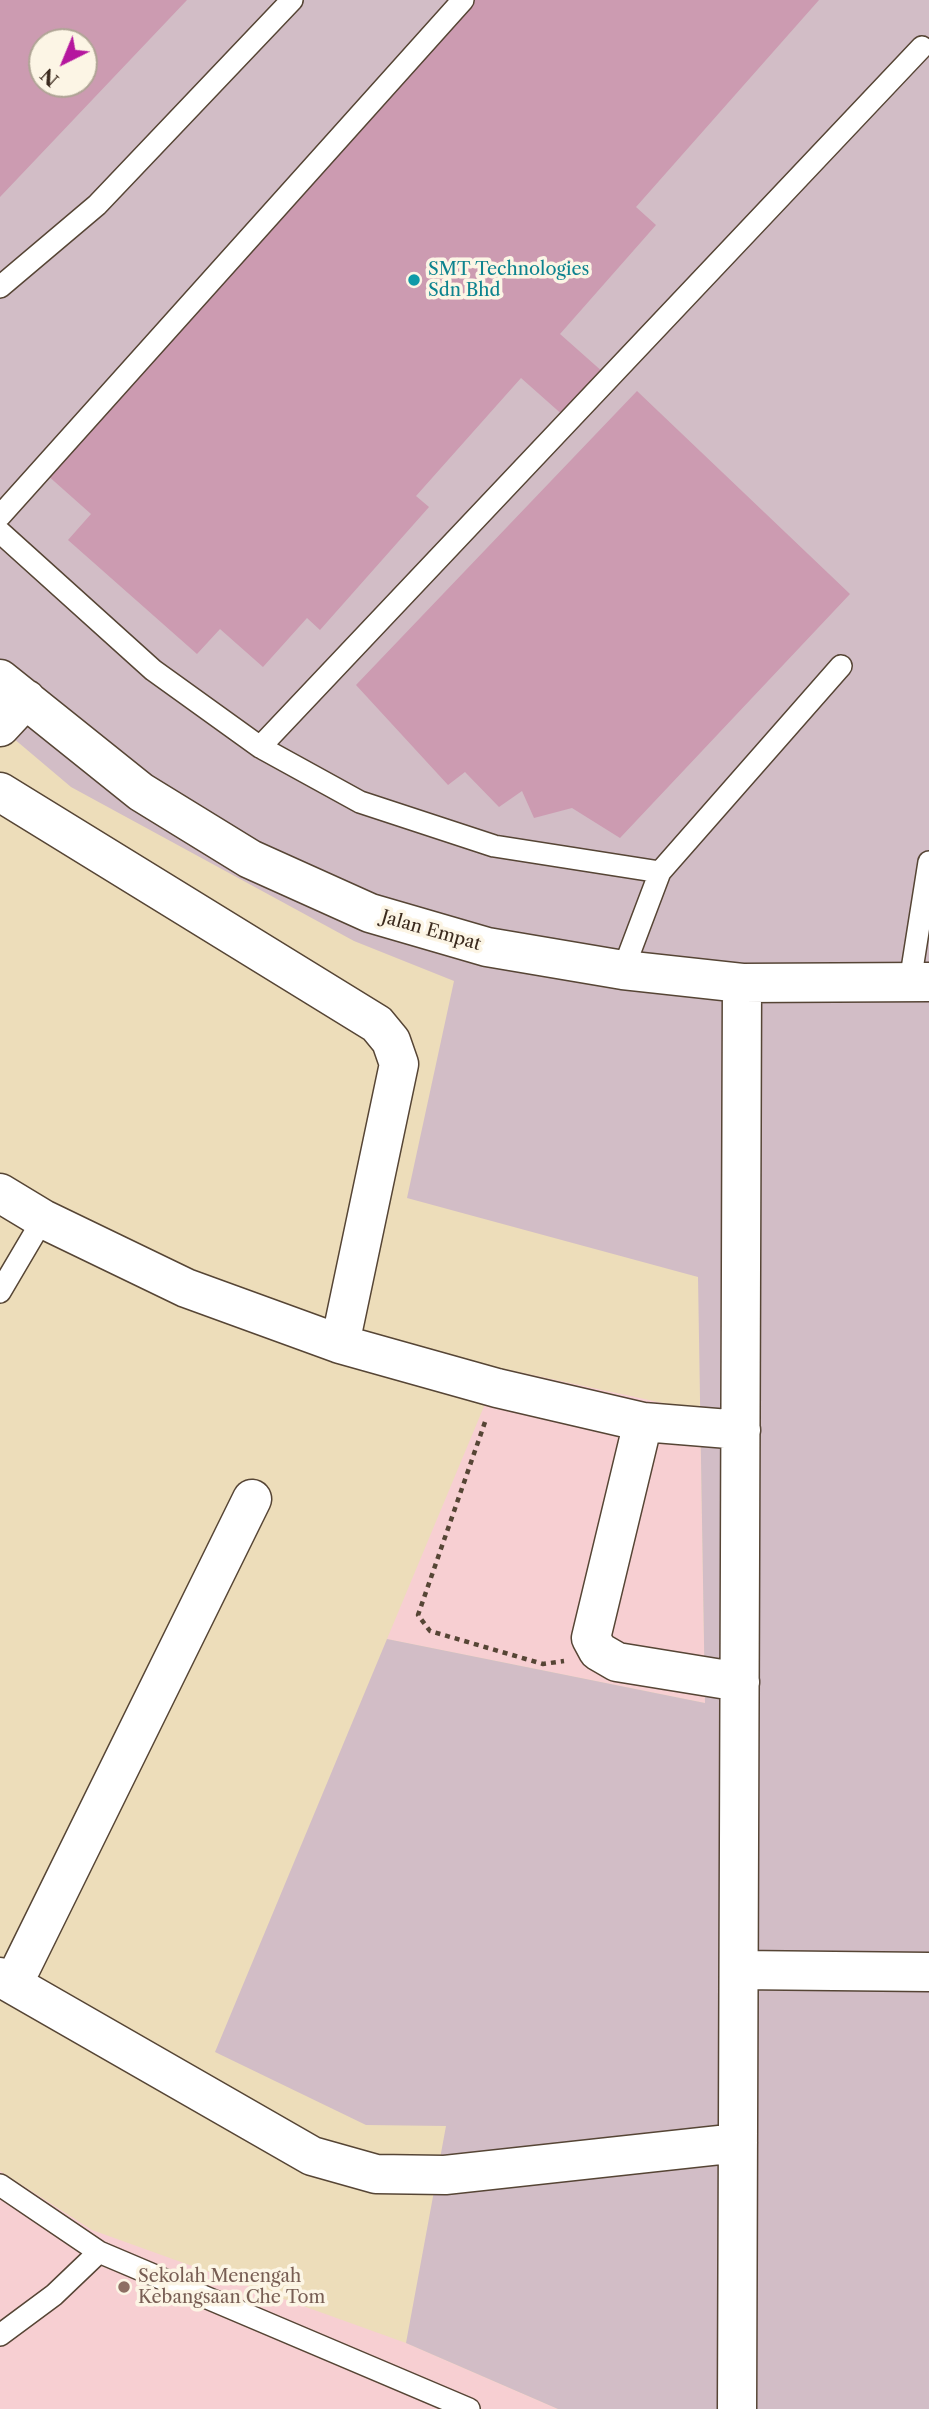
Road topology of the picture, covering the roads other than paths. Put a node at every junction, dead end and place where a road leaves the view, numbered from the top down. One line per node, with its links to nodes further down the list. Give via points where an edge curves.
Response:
1 (292, 0): 4 (lane, via 97,205)
2 (463, 0): 5 (lane)
3 (922, 47): 10 (lane)
4 (0, 287)
5 (0, 516)
6 (0, 532): 10 (lane, via 153,670)
7 (841, 666): 13 (lane)
8 (13, 689): 9 (street); 14 (street, Jalan Empat, via 141,792 250,859 370,913 487,947)
9 (0, 727)
10 (260, 747): 13 (lane, via 360,802 494,846)
11 (0, 792): 20 (street, via 377,1024 391,1041 399,1064)
12 (929, 862): 15 (lane)
13 (660, 872): 14 (lane)
14 (622, 970): 16 (street, Jalan Empat)
15 (919, 982): 16 (street, Jalan Empat)
16 (742, 983): 22 (street)
17 (0, 1193): 18 (street)
18 (43, 1219): 19 (lane); 20 (street, via 186,1288)
19 (0, 1292)
20 (340, 1345): 21 (street)
21 (643, 1422): 22 (street); 24 (street, via 591,1638 598,1651 617,1662)
22 (741, 1430): 24 (street)
23 (252, 1499): 27 (street)
24 (740, 1682): 25 (street)
25 (739, 1970): 26 (street); 28 (street)
26 (929, 1972)
27 (6, 1981): 28 (street, via 312,2156 376,2174 445,2175)
28 (738, 2143): 33 (street)
29 (0, 2185): 30 (lane)
30 (99, 2252): 31 (lane, via 54,2295); 32 (lane)
31 (0, 2336)
32 (469, 2409)
33 (737, 2409)

